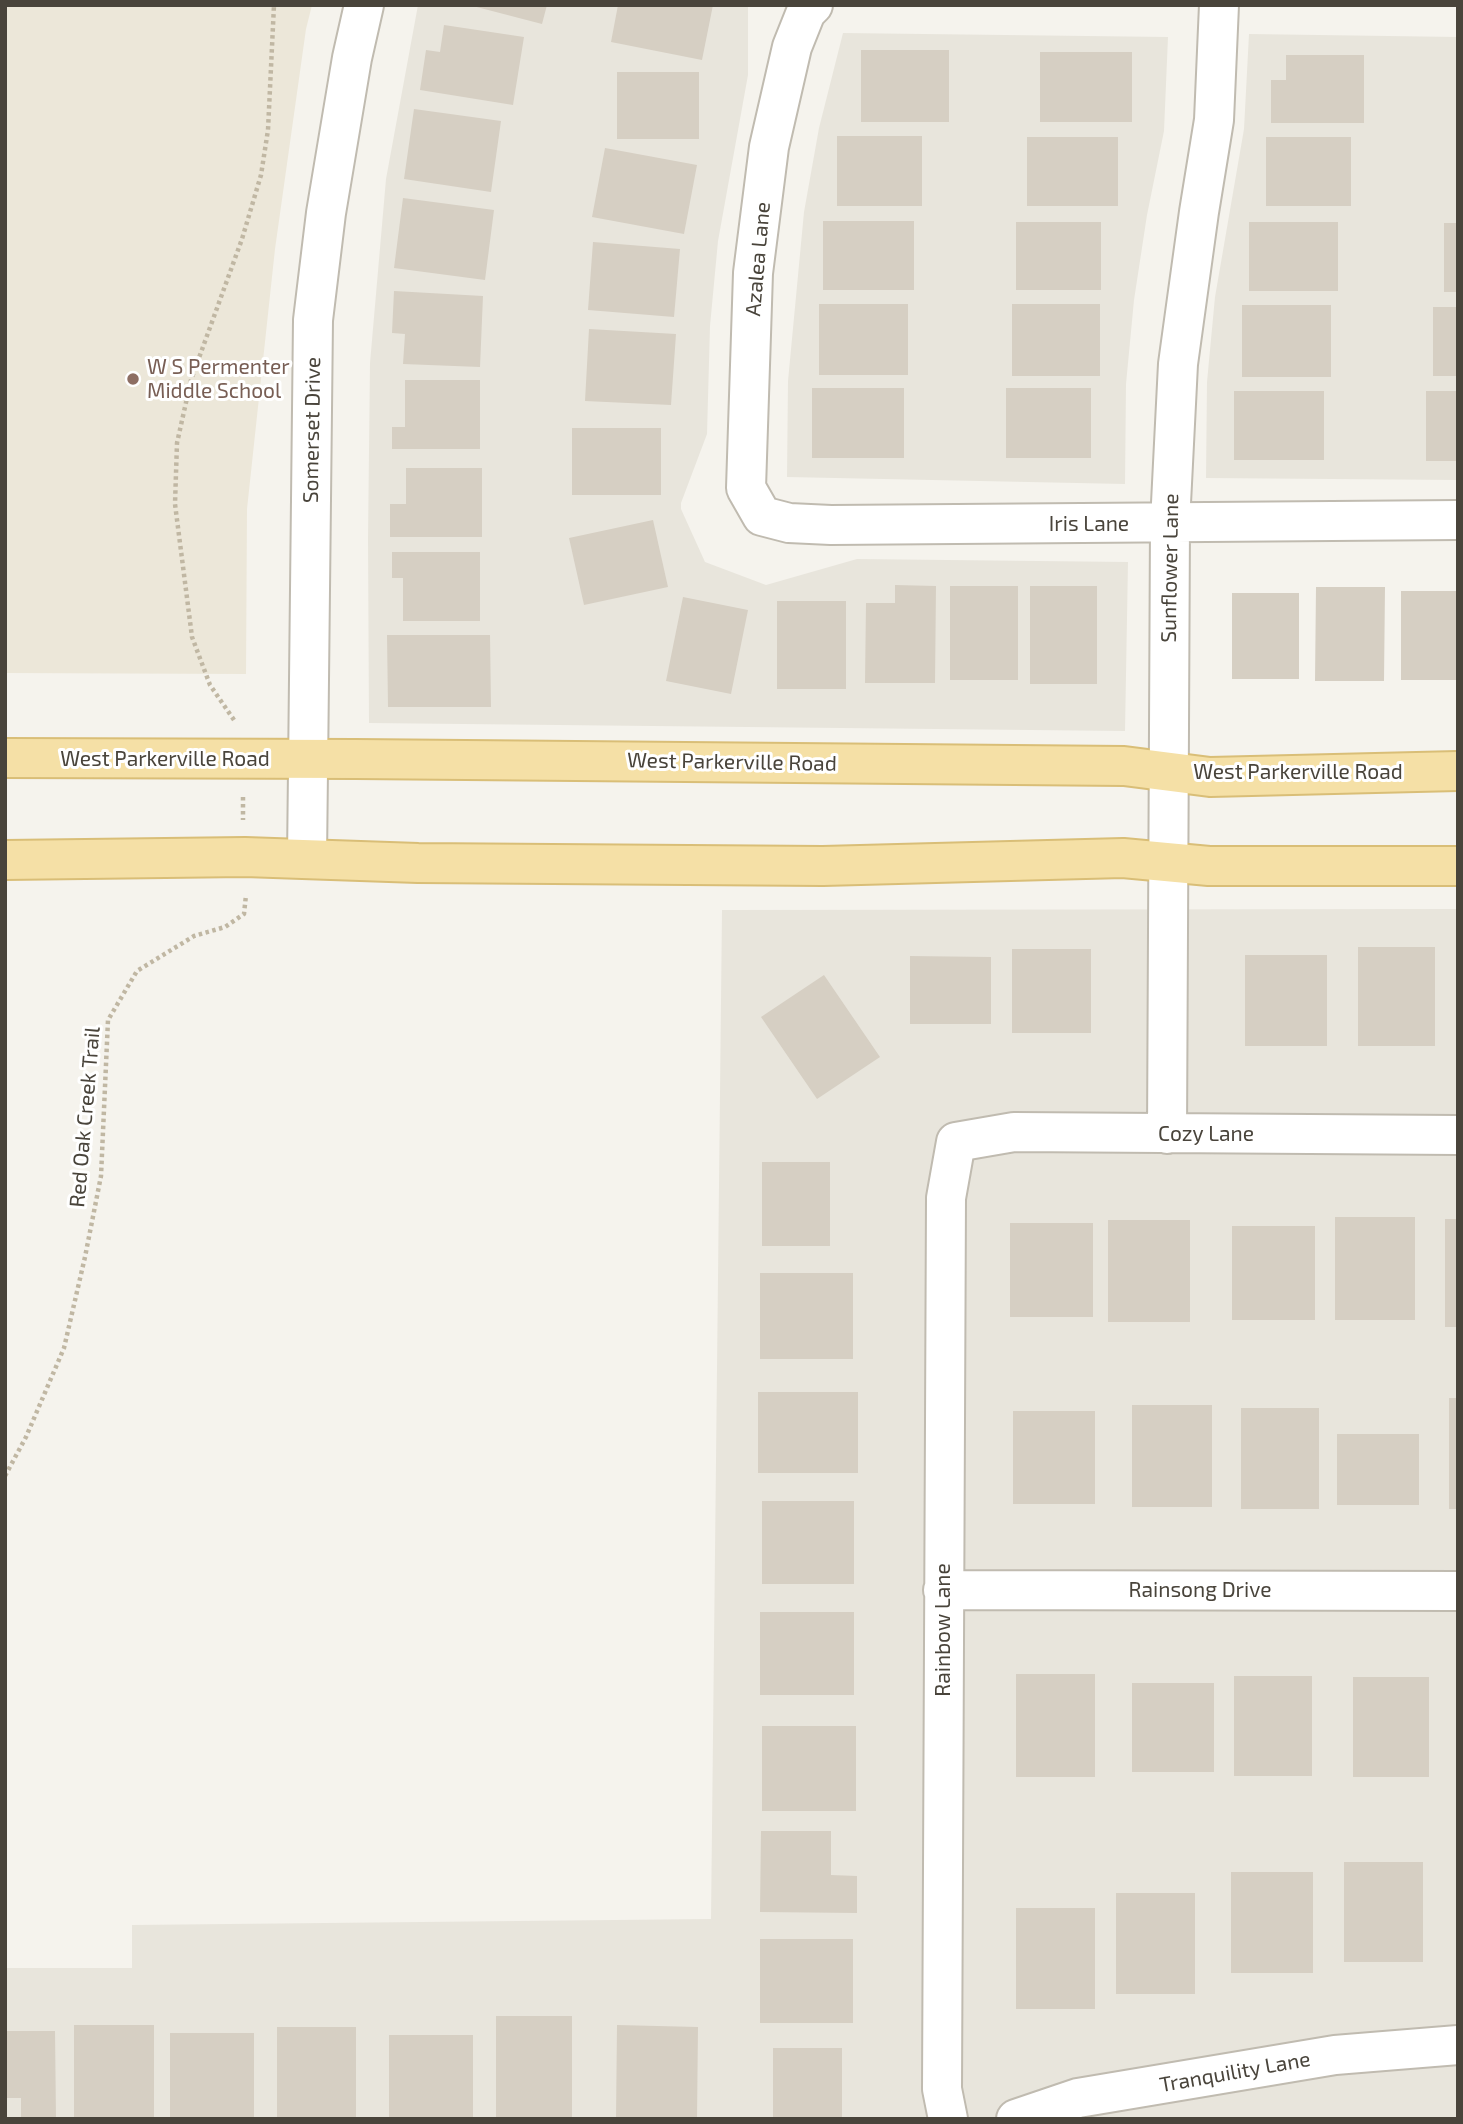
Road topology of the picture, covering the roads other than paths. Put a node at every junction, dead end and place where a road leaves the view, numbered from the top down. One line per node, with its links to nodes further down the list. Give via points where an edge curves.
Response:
1 (364, 5): 8 (street, Somerset Drive, via 313,320)
2 (813, 5): 4 (street, Azalea Lane, via 792,47 769,147 753,273 746,488)
3 (1219, 5): 6 (street, Sunflower Lane, via 1214,120 1178,364)
4 (762, 516): 6 (street, Iris Lane, via 831,525)
5 (1458, 520): 6 (street, Iris Lane)
6 (1170, 523): 9 (street, Sunflower Lane)
7 (5, 758): 8 (main road, West Parkerville Road)
8 (307, 759): 9 (main road, West Parkerville Road, via 1124,766); 11 (street, Somerset Drive)
9 (1168, 771): 10 (main road, West Parkerville Road, via 1210,777); 13 (street, Sunflower Lane)
10 (1458, 771)
11 (307, 859): 12 (main road); 13 (main road, via 809,866 1123,858)
12 (5, 860)
13 (1167, 862): 14 (main road); 15 (street, Sunflower Lane)
14 (1458, 866)
15 (1167, 1134): 16 (street, Cozy Lane); 17 (street, Cozy Lane, via 1014,1132)
16 (1458, 1135)
17 (956, 1142): 18 (street, Rainbow Lane, via 946,1198)
18 (943, 1590): 19 (street, Rainsong Drive); 21 (street, Rainbow Lane, via 942,2089)
19 (1458, 1591)
20 (1458, 2045): 22 (street, Tranquility Lane, via 1335,2055 1078,2098)
21 (948, 2119)
22 (1016, 2119)

